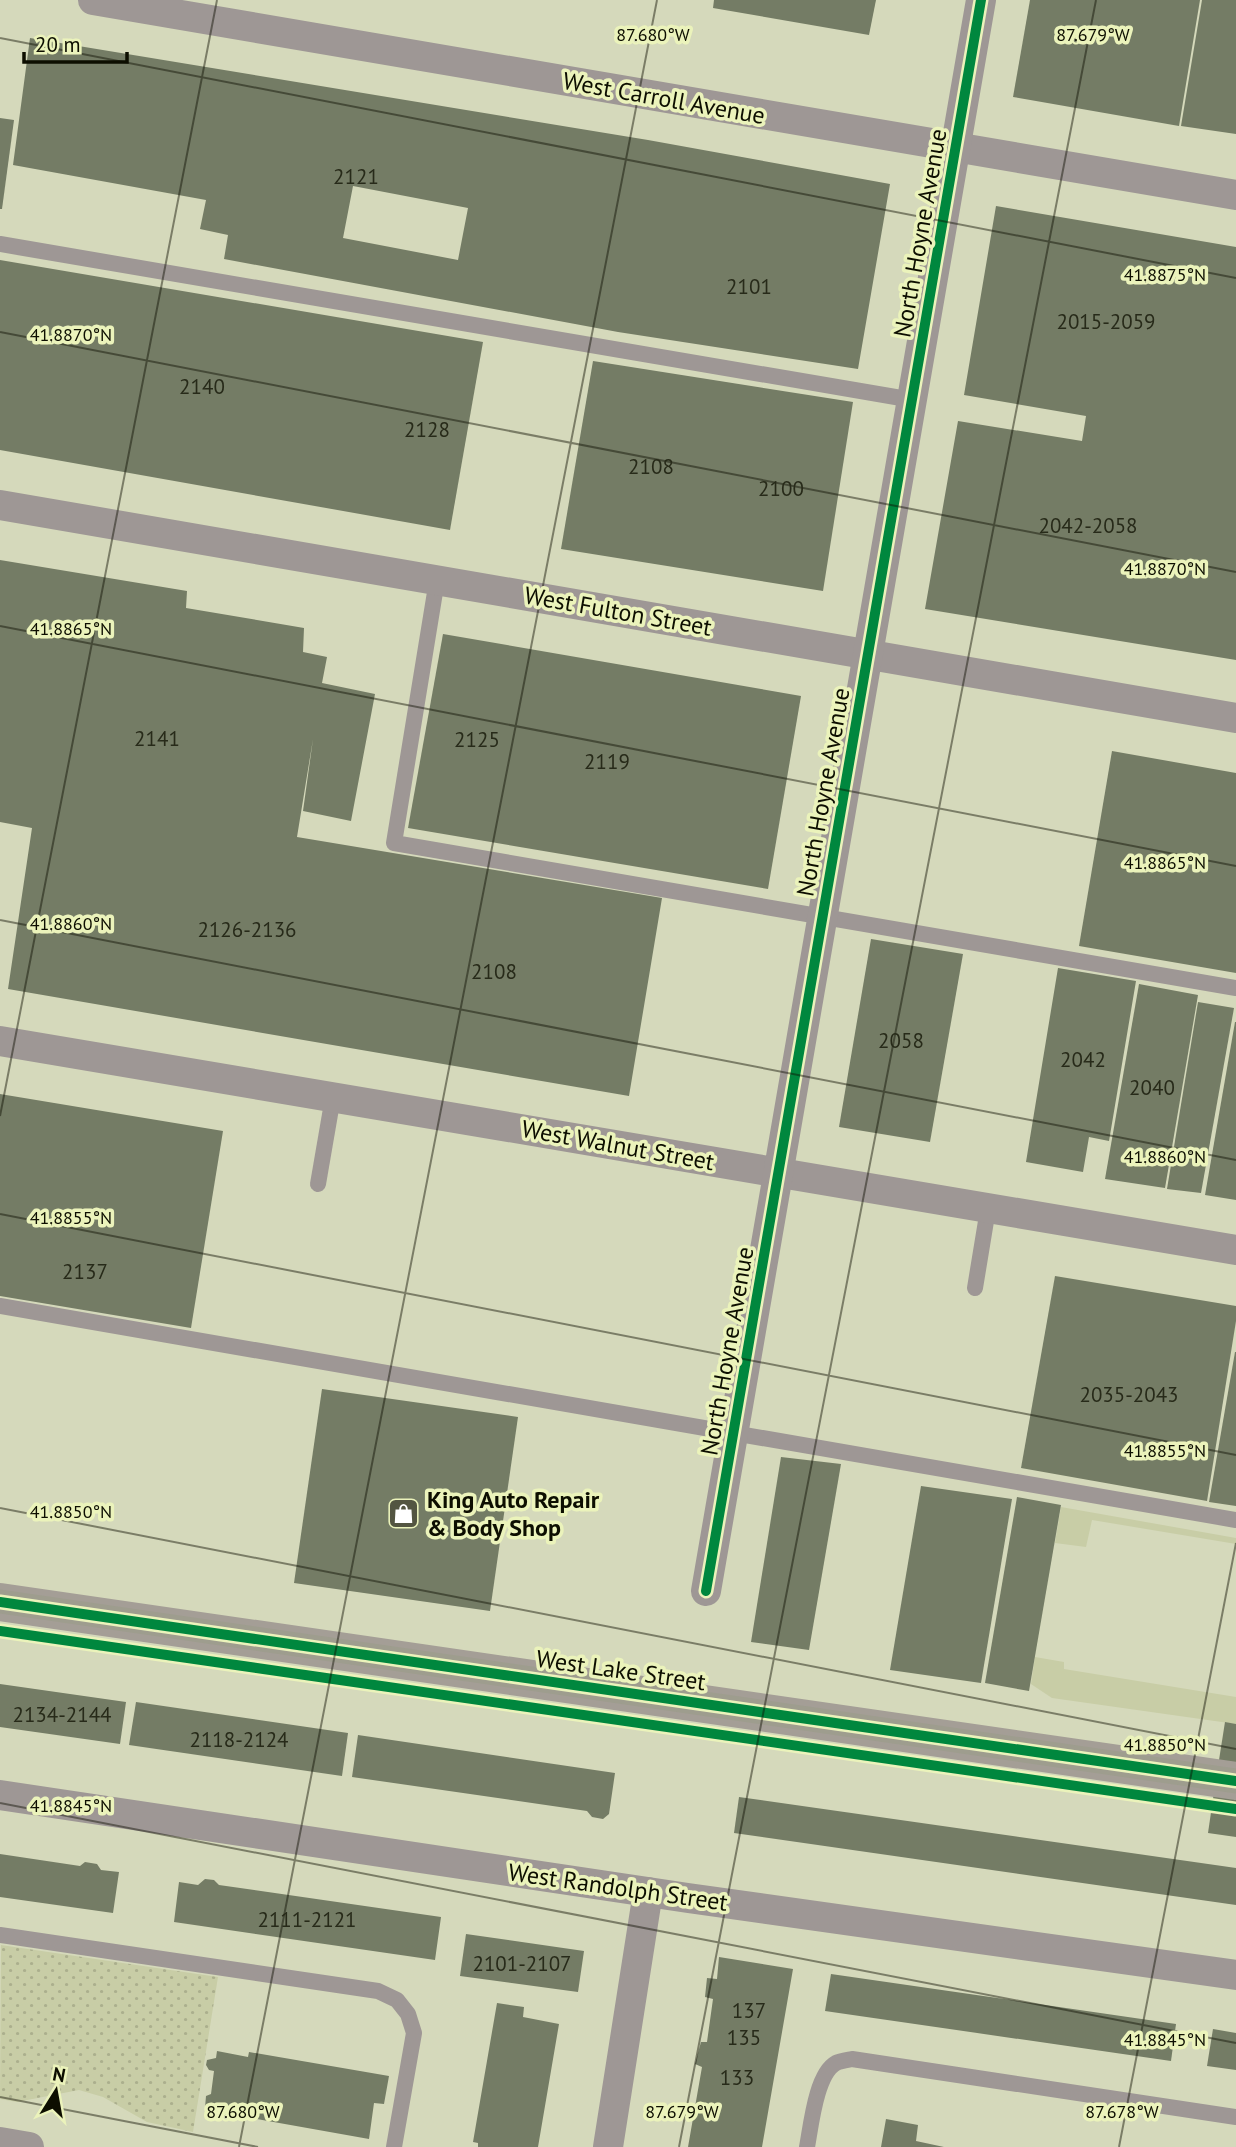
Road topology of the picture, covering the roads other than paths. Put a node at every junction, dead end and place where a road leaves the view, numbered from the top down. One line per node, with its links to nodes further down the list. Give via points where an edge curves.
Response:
1 (93, 0): 3 (street, West Carroll Avenue)
2 (981, 0): 3 (street, North Hoyne Avenue)
3 (956, 148): 4 (street, West Carroll Avenue); 6 (street, North Hoyne Avenue)
4 (1236, 195)
5 (0, 244): 6 (lane)
6 (913, 400): 9 (street, North Hoyne Avenue)
7 (0, 505): 8 (street, West Fulton Street)
8 (437, 580): 9 (street, West Fulton Street); 11 (lane, via 394,843)
9 (869, 655): 10 (street, West Fulton Street); 11 (street, North Hoyne Avenue)
10 (1236, 718)
11 (823, 918): 12 (lane); 15 (street, North Hoyne Avenue)
12 (1236, 988)
13 (0, 1041): 14 (street, West Walnut Street)
14 (333, 1097): 15 (street, West Walnut Street); 16 (lane)
15 (779, 1173): 17 (street, West Walnut Street); 21 (street, North Hoyne Avenue)
16 (318, 1184)
17 (988, 1209): 18 (street, West Walnut Street); 19 (lane)
18 (1236, 1251)
19 (975, 1289)
20 (0, 1306): 21 (lane)
21 (734, 1432): 22 (lane); 23 (street, North Hoyne Avenue)
22 (1236, 1520)
23 (706, 1591)
24 (0, 1602): 25 (main road, West Lake Street)
25 (1236, 1781)
26 (0, 1795): 27 (street, West Randolph Street)
27 (648, 1892): 29 (street, West Randolph Street); 34 (street)
28 (0, 1935): 33 (lane, via 378,1991 397,2000 414,2033)
29 (1236, 1975)
30 (1236, 2117): 35 (lane, via 852,2059 835,2063 826,2073)
31 (0, 2142): 32 (street)
32 (29, 2147)
33 (394, 2147)
34 (608, 2147)
35 (807, 2147)

